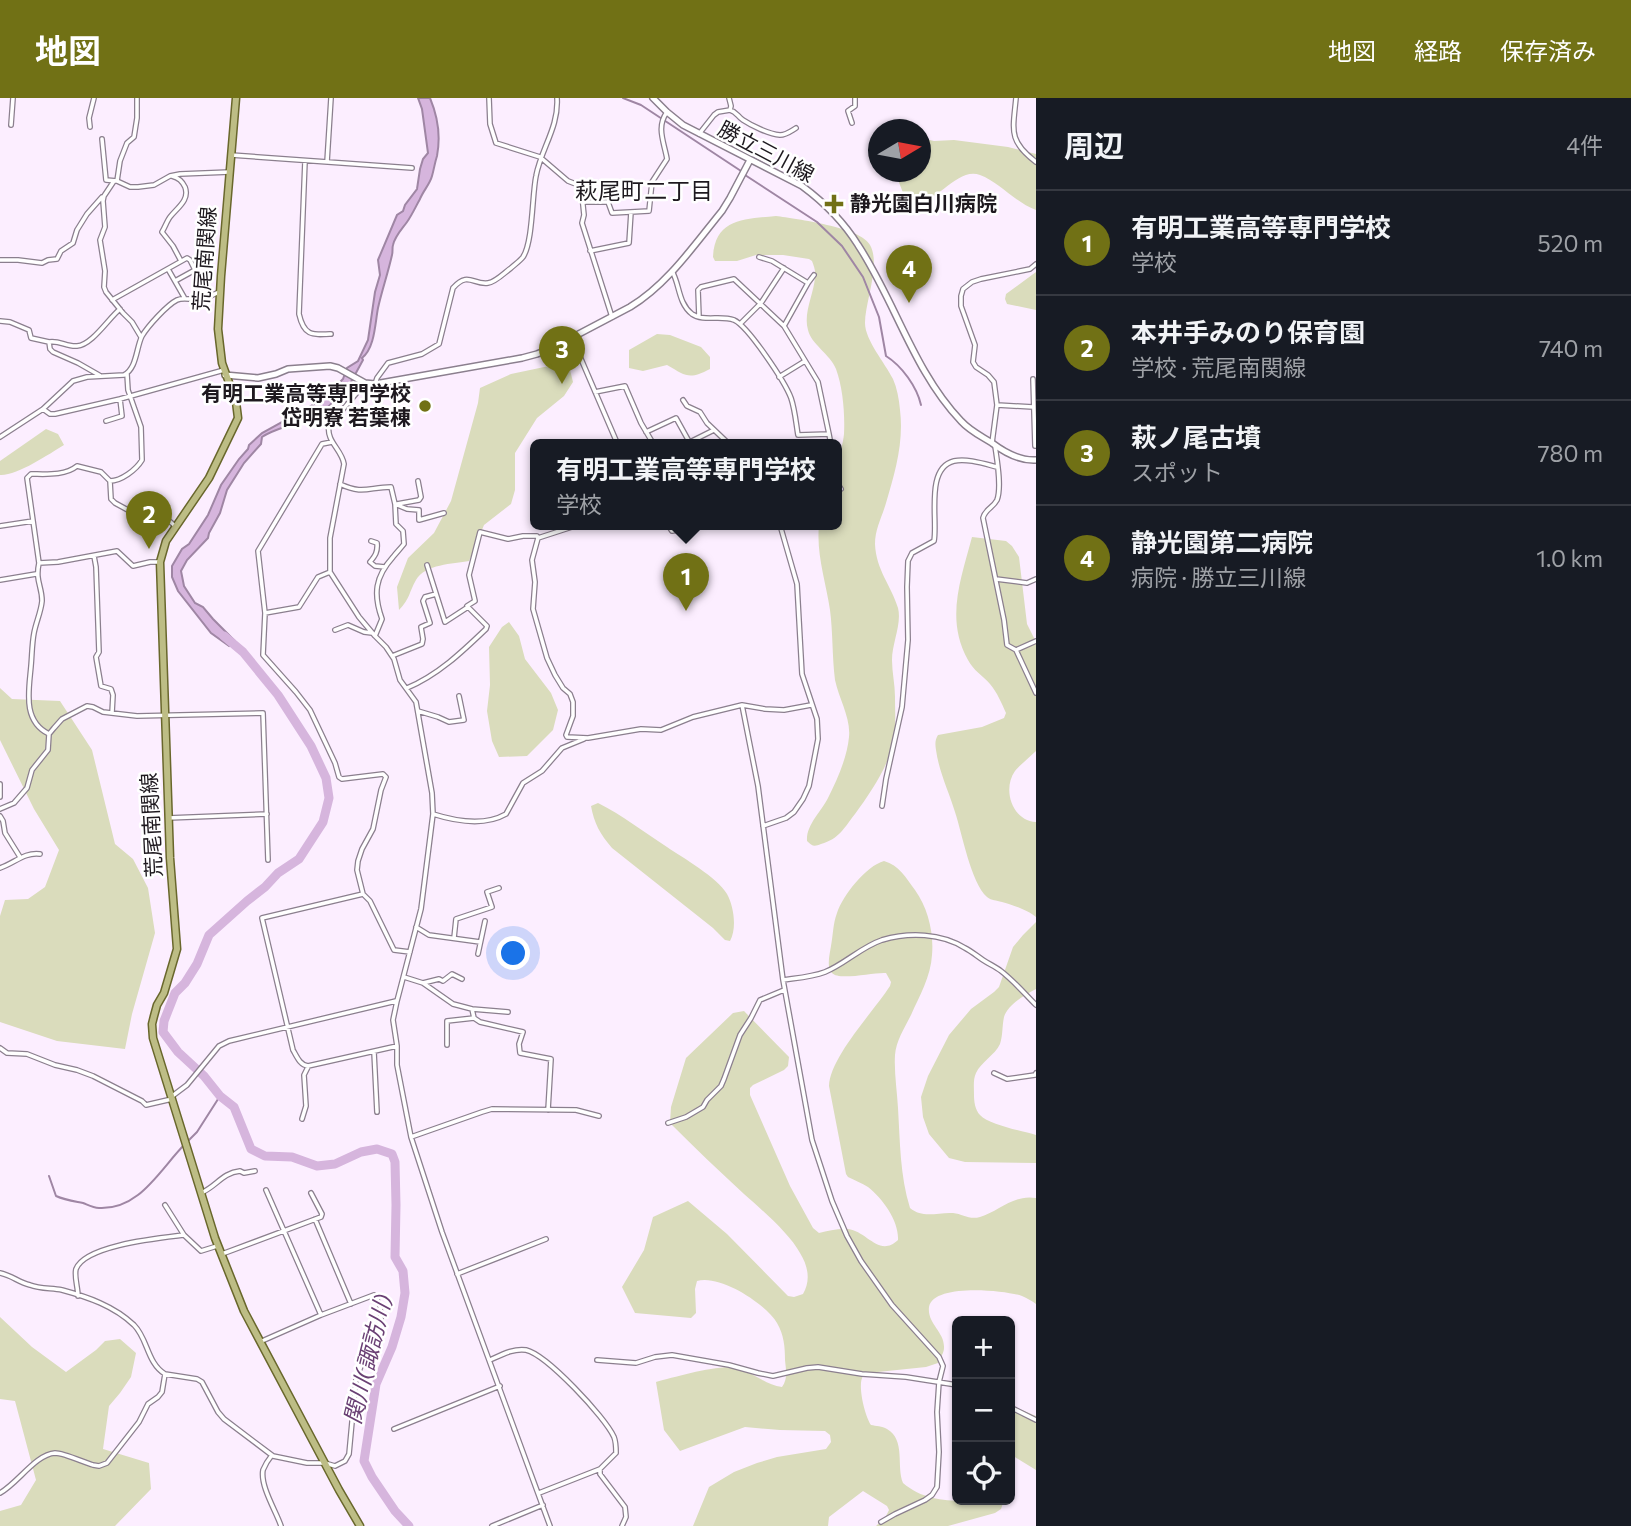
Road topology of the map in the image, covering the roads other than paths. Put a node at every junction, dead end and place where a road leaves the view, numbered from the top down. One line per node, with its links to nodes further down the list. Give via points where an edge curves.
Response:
1 (13, 98): 15 (street)
2 (94, 98): 16 (street)
3 (137, 98): 29 (street, via 134,137 127,143)
4 (236, 98): 20 (main road, 荒尾南関線)
5 (331, 98): 24 (street)
6 (489, 98): 21 (street, via 496,143)
7 (557, 98): 21 (street, via 556,121)
8 (653, 98): 13 (street, 勝立三川線)
9 (729, 98): 12 (street)
10 (855, 98): 14 (street, via 855,106 848,111)
11 (1016, 98): 25 (street, via 1014,138)
12 (730, 110): 17 (street, via 776,134); 18 (street, via 714,115)
13 (667, 112): 18 (street, 勝立三川線); 32 (street, via 661,120 661,137 667,159 652,183 649,211)
14 (852, 123)
15 (11, 125)
16 (90, 127)
17 (796, 128)
18 (699, 134): 22 (street, 勝立三川線)
19 (103, 139): 29 (street, via 106,180)
20 (231, 155): 23 (street); 27 (main road, 荒尾南関線)
21 (540, 157): 31 (street, via 568,181 582,186); 65 (street, via 523,257 488,283 459,282 453,288 439,344 388,363)
22 (750, 160): 40 (street, via 722,211); 85 (street, 勝立三川線, via 803,186 834,213 859,246 942,399 962,423)
23 (305, 161): 24 (street); 54 (street, via 299,314 306,331)
24 (327, 162): 26 (street)
25 (1036, 162)
26 (412, 168)
27 (230, 172): 28 (street); 44 (main road, 荒尾南関線)
28 (170, 176): 29 (street, via 138,187); 36 (street, via 177,177 187,191 162,232)
29 (116, 181): 30 (street)
30 (104, 196): 35 (street, via 57,259 42,263); 46 (street, via 103,280)
31 (583, 202): 32 (street, via 608,202 612,213); 33 (street, via 582,223)
32 (631, 212): 33 (street, via 629,243)
33 (590, 251): 49 (street)
34 (759, 257): 38 (street)
35 (0, 260)
36 (181, 261): 39 (street); 42 (street, via 187,258 195,270)
37 (1036, 264): 70 (street, via 1030,270 972,282 961,296 975,345 973,362 994,382)
38 (784, 268): 43 (street); 47 (street)
39 (168, 269): 42 (street); 46 (street)
40 (672, 271): 49 (street, via 641,300); 50 (street, via 682,302)
41 (814, 275): 43 (street)
42 (175, 281): 45 (street)
43 (808, 283): 53 (street)
44 (219, 292): 45 (street, via 204,299); 59 (main road, 荒尾南関線, via 218,329)
45 (185, 298): 55 (street, via 174,302)
46 (112, 300): 48 (street)
47 (761, 303): 50 (street, via 734,279 698,290); 52 (street); 53 (street)
48 (120, 309): 55 (street); 57 (street, via 80,346)
49 (612, 317): 56 (street)
50 (699, 317): 52 (street, via 732,319)
51 (0, 321): 57 (street, via 18,324 29,330 31,338)
52 (740, 324): 62 (street)
53 (784, 326): 58 (street)
54 (331, 334)
55 (142, 338): 60 (street)
56 (572, 338): 65 (street, via 522,358); 66 (street)
57 (49, 342): 61 (street, via 53,352)
58 (805, 361): 62 (street); 76 (street, via 818,382)
59 (225, 373): 64 (street, via 258,378 288,369 330,366); 67 (street); 96 (main road, 荒尾南関線, via 238,418 209,478)
60 (127, 374): 61 (street); 67 (street)
61 (100, 376): 72 (street, via 73,381)
62 (779, 377): 76 (street, via 790,396 798,435)
63 (1033, 379): 71 (street)
64 (363, 382): 65 (street); 84 (street, via 329,426)
65 (374, 384)
66 (596, 392): 75 (street, via 625,386); 78 (street)
67 (132, 396): 68 (street); 89 (street, via 141,427 142,460 118,481)
68 (120, 399): 72 (street, via 55,414); 73 (street, via 122,416)
69 (683, 400): 74 (street)
70 (997, 405): 71 (street); 85 (street)
71 (1035, 407): 86 (street)
72 (43, 408): 77 (street)
73 (106, 421)
74 (715, 430): 81 (street); 82 (street)
75 (646, 432): 79 (street); 80 (street, via 676,418)
76 (829, 434): 83 (street)
77 (0, 437)
78 (616, 439)
79 (650, 439)
80 (688, 439)
81 (698, 439)
82 (724, 439)
83 (830, 439)
84 (332, 442): 91 (street, via 343,458); 113 (street, via 322,444 258,551)
85 (994, 445): 87 (street, 勝立三川線, via 1024,460); 88 (street)
86 (1035, 446)
87 (1036, 460)
88 (998, 467): 108 (street, via 997,499 983,518); 131 (street, via 953,461 941,469 935,491 934,541 919,548 908,561 902,707)
89 (110, 481): 94 (street, via 101,471 77,466 31,474 27,478); 96 (street, via 115,503 137,515 158,514)
90 (418, 481): 92 (street, via 419,500)
91 (340, 485): 92 (street, via 361,491 391,487); 106 (street, via 330,538)
92 (395, 504): 93 (street, via 419,510 419,520); 105 (street, via 404,544)
93 (444, 513)
94 (33, 521): 95 (street); 103 (street)
95 (0, 526)
96 (176, 526): 102 (main road, 荒尾南関線)
97 (561, 530): 99 (street)
98 (781, 530): 123 (street, via 797,584 802,674)
99 (538, 538): 112 (street, via 508,539 480,532 469,575 475,601); 128 (street, via 532,560 536,582 533,609 547,658 573,702 566,735)
100 (371, 541): 105 (street, via 377,547 370,562)
101 (94, 556): 102 (street, via 117,551 133,566); 103 (street); 125 (street, via 96,657 101,686 111,689 113,695)
102 (160, 562): 126 (main road, 荒尾南関線)
103 (39, 563): 107 (street)
104 (427, 565): 111 (street)
105 (385, 568): 115 (street, via 376,587 382,619)
106 (330, 572): 113 (street, via 318,577 299,607); 115 (street)
107 (37, 574): 110 (street); 127 (street, via 42,600 28,701 36,723)
108 (996, 579): 109 (street, via 1027,583); 117 (street, via 1007,645)
109 (1036, 579)
110 (0, 580)
111 (436, 594): 112 (street, via 444,622); 118 (street, via 423,601 430,623 421,626 422,643)
112 (468, 607): 119 (street, via 486,629 448,664)
113 (265, 613): 143 (street, via 262,655 310,710 339,777 386,777 373,829 358,861)
114 (335, 631): 115 (street, via 348,625)
115 (373, 635): 118 (street)
116 (1036, 641): 117 (street)
117 (1016, 650): 120 (street)
118 (392, 656): 119 (street)
119 (407, 688): 124 (street)
120 (1036, 693)
121 (458, 696): 124 (street, via 464,720 449,722)
122 (742, 705): 123 (street, via 784,710); 128 (street, via 661,730); 137 (street)
123 (811, 705): 137 (street, via 818,739 805,795 786,818)
124 (418, 711): 134 (street)
125 (112, 713): 126 (street); 127 (street, via 87,706 62,719)
126 (165, 714): 133 (street, via 263,713); 136 (main road, 荒尾南関線)
127 (50, 734): 132 (street, via 48,750 32,770 27,788)
128 (588, 738): 134 (street, via 562,748 542,771 523,783 502,816 482,821)
129 (0, 784): 130 (street)
130 (0, 797)
131 (882, 806)
132 (0, 809)
133 (267, 814): 136 (street); 140 (street)
134 (433, 814): 145 (street)
135 (0, 816): 139 (street)
136 (168, 818): 168 (main road, 荒尾南関線, via 177,949 152,1024)
137 (763, 826): 152 (street)
138 (40, 853): 139 (street)
139 (20, 857): 141 (street)
140 (268, 860)
141 (0, 868)
142 (499, 888): 146 (street, via 487,892 492,907 456,919)
143 (363, 894): 148 (street, via 394,950); 160 (street, via 262,918)
144 (485, 921): 147 (street)
145 (416, 927): 146 (street, via 429,935); 148 (street)
146 (454, 938): 147 (street)
147 (480, 942): 149 (street)
148 (410, 953): 150 (street)
149 (478, 954)
150 (404, 977): 153 (street); 155 (street)
151 (462, 978): 153 (street, via 452,974 443,981)
152 (783, 981): 154 (street); 156 (street, via 825,972 882,940 936,937 966,948 1001,971)
153 (423, 983): 157 (street, via 453,1004)
154 (784, 989): 173 (street, via 760,1000 740,1035 724,1079 703,1107); 195 (street, via 812,1140 832,1201 867,1270 939,1357 943,1366)
155 (397, 1000): 160 (street); 162 (street, via 393,1020)
156 (1036, 1005)
157 (472, 1009): 158 (street); 159 (street)
158 (508, 1013)
159 (474, 1018): 161 (street, via 447,1021); 169 (street, via 523,1032 520,1053 551,1059)
160 (288, 1026): 165 (street, via 298,1060); 168 (street, via 219,1046)
161 (447, 1045)
162 (397, 1046): 164 (street); 174 (street)
163 (0, 1048): 168 (street, via 93,1076 146,1105)
164 (374, 1052): 165 (street); 170 (street)
165 (308, 1066): 172 (street)
166 (994, 1073): 167 (street, via 1007,1079)
167 (1036, 1073)
168 (172, 1098): 178 (main road, 荒尾南関線)
169 (548, 1110): 171 (street); 174 (street, via 492,1109)
170 (377, 1112)
171 (599, 1116)
172 (302, 1119)
173 (668, 1123)
174 (411, 1137): 187 (street)
175 (255, 1171): 178 (street, via 227,1174)
176 (266, 1190): 181 (street)
177 (311, 1193): 180 (street, via 322,1215)
178 (201, 1194): 184 (main road, 荒尾南関線)
179 (165, 1205): 182 (street)
180 (315, 1219): 181 (street); 189 (street)
181 (284, 1230): 185 (street); 190 (street)
182 (184, 1235): 184 (street, via 201,1251); 188 (street, via 132,1242 88,1255 76,1270)
183 (546, 1239): 187 (street)
184 (218, 1246): 185 (main road, 荒尾南関線)
185 (222, 1254): 191 (main road, 荒尾南関線)
186 (0, 1273): 188 (street)
187 (457, 1274): 192 (street)
188 (78, 1296): 194 (street, via 103,1303 136,1327 154,1363)
189 (351, 1304): 190 (street); 202 (street, via 374,1296 381,1319 356,1379 349,1454 335,1466)
190 (321, 1315): 191 (street)
191 (260, 1342): 202 (main road, 荒尾南関線)
192 (490, 1360): 197 (street); 203 (street, via 530,1351 588,1402 615,1438 616,1452)
193 (597, 1360): 195 (street, via 636,1363 671,1355 773,1376 818,1367)
194 (165, 1374): 201 (street, via 202,1382 224,1419); 204 (street, via 159,1397 148,1404 107,1464 47,1455)
195 (939, 1382): 196 (street); 207 (street, via 937,1487 925,1500)
196 (952, 1384)
197 (500, 1386): 200 (street); 205 (street)
198 (1015, 1410): 199 (street)
199 (1036, 1420)
200 (394, 1429)
201 (272, 1455): 202 (street); 208 (street, via 262,1474)
202 (325, 1463): 209 (main road, 荒尾南関線)
203 (600, 1469): 205 (street); 212 (street, via 625,1507)
204 (0, 1493)
205 (539, 1493): 206 (street)
206 (543, 1505): 210 (street); 211 (street)
207 (881, 1522)
208 (281, 1526)
209 (360, 1526)
210 (492, 1526)
211 (550, 1526)
212 (622, 1526)

